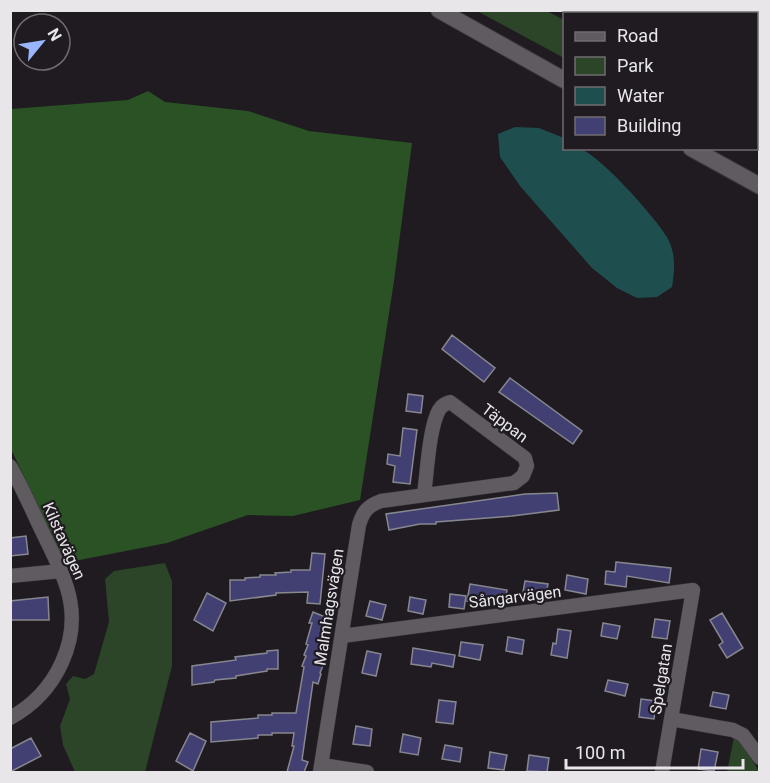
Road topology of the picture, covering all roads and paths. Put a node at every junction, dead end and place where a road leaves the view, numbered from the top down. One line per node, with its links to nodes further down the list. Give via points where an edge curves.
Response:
1 (439, 10): 2 (street)
2 (563, 79)
3 (703, 151): 4 (street)
4 (759, 186)
5 (10, 466): 7 (street, Kilstavägen)
6 (424, 495): 6 (street, Täppan, via 514,483 523,476 525,458 450,402 443,404 434,427); 10 (street, Malmhagsvägen, via 370,504 363,513)
7 (61, 571): 8 (street); 11 (street, Kilstavägen, via 71,607 68,648 49,687)
8 (10, 576)
9 (693, 590): 10 (street, Sångarvägen); 12 (street, Spelgatan)
10 (342, 636): 14 (street, Malmhagsvägen)
11 (10, 718)
12 (671, 719): 13 (street, via 733,730 743,735); 16 (street, Spelgatan)
13 (759, 758)
14 (321, 769): 15 (street)
15 (367, 772)
16 (662, 772)

